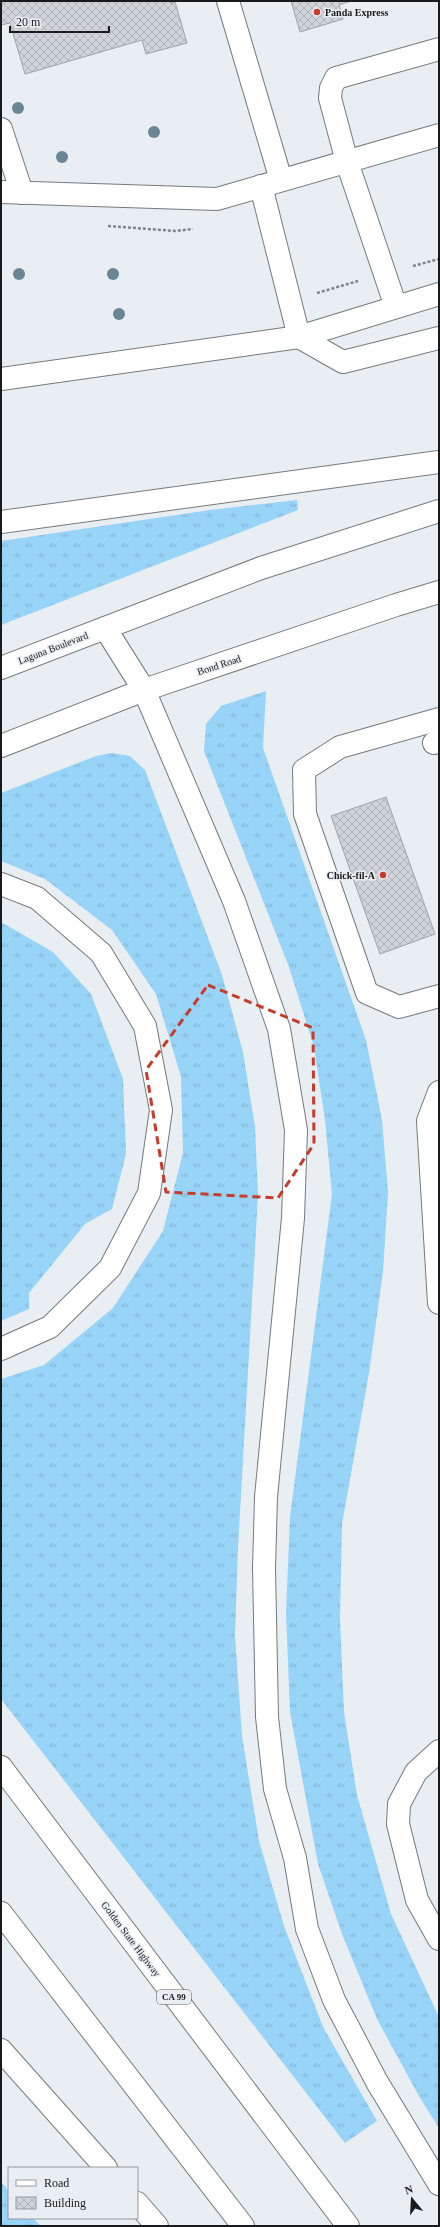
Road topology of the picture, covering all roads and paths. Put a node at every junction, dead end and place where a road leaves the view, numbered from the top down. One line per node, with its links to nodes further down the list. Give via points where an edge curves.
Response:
1 (228, 1): 6 (main road)
2 (439, 49): 5 (main road, via 336,78 330,98)
3 (1, 129): 7 (main road)
4 (439, 135): 5 (main road)
5 (347, 162): 6 (main road); 9 (main road)
6 (271, 183): 7 (main road, via 217,199); 11 (main road)
7 (11, 193)
8 (439, 259): 9 (path)
9 (385, 274): 11 (path, via 304,296); 12 (main road)
10 (439, 294): 12 (main road)
11 (288, 295): 13 (main road)
12 (396, 307): 13 (main road)
13 (300, 337): 14 (main road, via 343,362); 15 (main road)
14 (439, 338)
15 (1, 379)
16 (439, 462): 18 (main road)
17 (439, 511): 20 (main road, via 261,568)
18 (1, 522)
19 (439, 592): 22 (main road, Bond Road)
20 (105, 628): 21 (main road, Laguna Boulevard); 22 (main road)
21 (1, 668)
22 (144, 690): 24 (main road, Bond Road); 36 (main road, via 234,900 279,1030 296,1130 293,1218 266,1497 264,1568 267,1717 275,1788 295,1858 307,1928 334,2000 377,2082)
23 (439, 719): 26 (main road, via 340,747 304,770 306,814 367,993 399,1007)
24 (1, 746)
25 (1, 884): 29 (main road, via 38,898 101,954 145,1026 161,1110 149,1193 110,1268 50,1327)
26 (439, 996)
27 (439, 1092): 28 (main road, via 428,1121)
28 (439, 1303)
29 (1, 1349)
30 (439, 1751): 33 (main road, via 416,1772 399,1804 398,1824 417,1900)
31 (1, 1768): 40 (main road, Golden State Highway / CA 99)
32 (1, 1913): 39 (main road)
33 (439, 1939)
34 (1, 2050): 35 (main road)
35 (105, 2167)
36 (439, 2184)
37 (138, 2204): 38 (main road)
38 (157, 2226)
39 (243, 2226)
40 (348, 2226)

